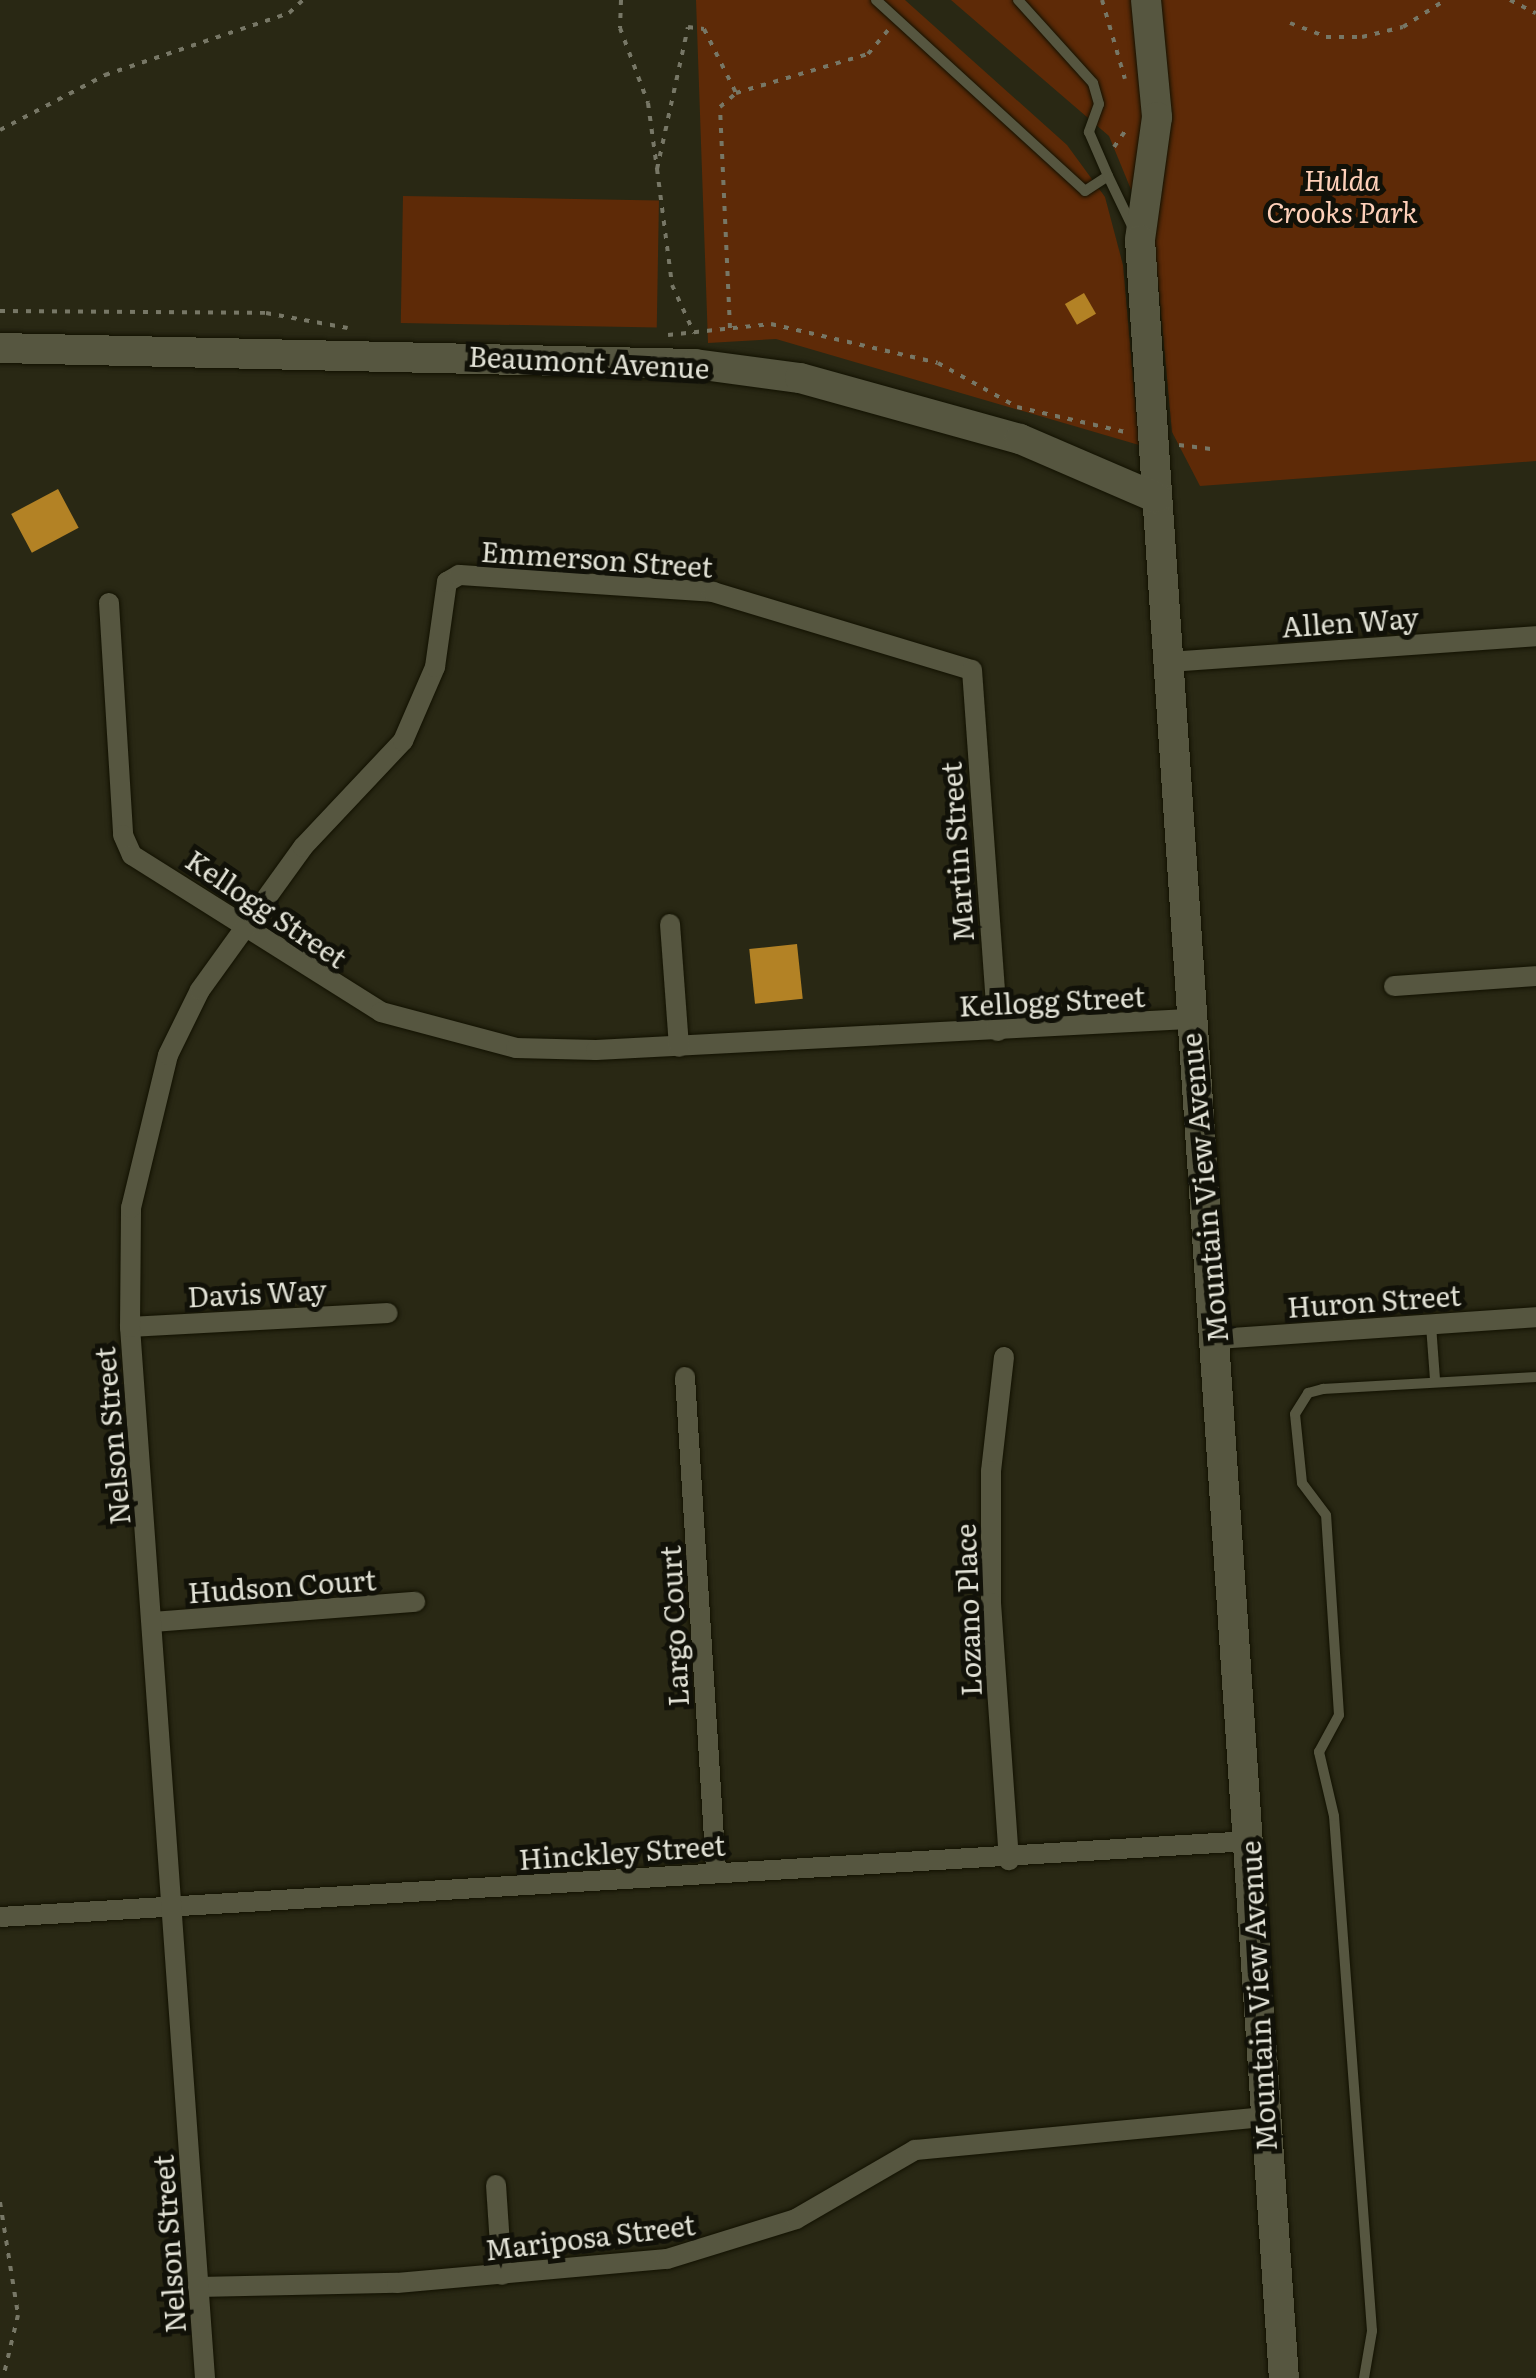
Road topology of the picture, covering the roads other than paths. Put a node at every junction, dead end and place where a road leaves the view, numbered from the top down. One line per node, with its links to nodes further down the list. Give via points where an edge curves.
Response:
1 (876, 0): 4 (lane, via 1085,191)
2 (1018, 0): 4 (lane, via 1094,83 1099,104 1089,132)
3 (1146, 0): 5 (street, Mountain View Avenue, via 1157,117)
4 (1108, 176): 5 (lane)
5 (1140, 240): 7 (street, Mountain View Avenue)
6 (0, 348): 7 (street, Beaumont Avenue, via 695,364 800,378 1020,439)
7 (1157, 498): 11 (street, Mountain View Avenue)
8 (446, 582): 12 (street, Emmerson Street, via 459,575 712,592); 14 (street, Nelson Street, via 435,667 403,742)
9 (109, 603): 14 (street, Kellogg Street, via 123,834 132,855)
10 (1536, 636): 11 (street, Allen Way)
11 (1168, 662): 17 (street, Mountain View Avenue)
12 (972, 670): 18 (street, Martin Street)
13 (670, 924): 19 (street)
14 (240, 925): 19 (street, Kellogg Street, via 351,996 444,1034 516,1048); 23 (street, Nelson Street, via 168,1054 147,1123 131,1208)
15 (1536, 976): 16 (street)
16 (1394, 986)
17 (1188, 1019): 18 (street, Kellogg Street); 24 (street, Mountain View Avenue)
18 (998, 1031): 19 (street, Kellogg Street)
19 (679, 1047)
20 (388, 1312): 23 (street, Davis Way)
21 (1536, 1317): 22 (street, Huron Street)
22 (1431, 1324): 24 (street, Huron Street); 28 (lane)
23 (130, 1327): 30 (street, Nelson Street)
24 (1216, 1339): 31 (street, Mountain View Avenue)
25 (1004, 1357): 32 (street, Lozano Place, via 991,1470 991,1603)
26 (686, 1376): 33 (street, Largo Court)
27 (1536, 1378): 28 (lane)
28 (1435, 1380): 42 (lane, via 1308,1392 1295,1414 1302,1483 1326,1516 1339,1715 1319,1752 1334,1816 1372,2331)
29 (415, 1602): 30 (street, Hudson Court)
30 (153, 1622): 34 (street, Nelson Street)
31 (1248, 1840): 32 (street, Hinckley Street); 36 (street, Mountain View Avenue)
32 (1009, 1860): 33 (street, Hinckley Street)
33 (716, 1872): 34 (street, Hinckley Street)
34 (174, 1909): 35 (street, Hinckley Street); 39 (street, Nelson Street)
35 (0, 1917)
36 (1263, 2118): 38 (street, Mariposa Street, via 915,2150 732,2246); 41 (street, Mountain View Avenue)
37 (496, 2185): 38 (street)
38 (502, 2276): 39 (street, Mariposa Street)
39 (198, 2287): 40 (street, Nelson Street)
40 (205, 2378)
41 (1284, 2378)
42 (1364, 2378)

